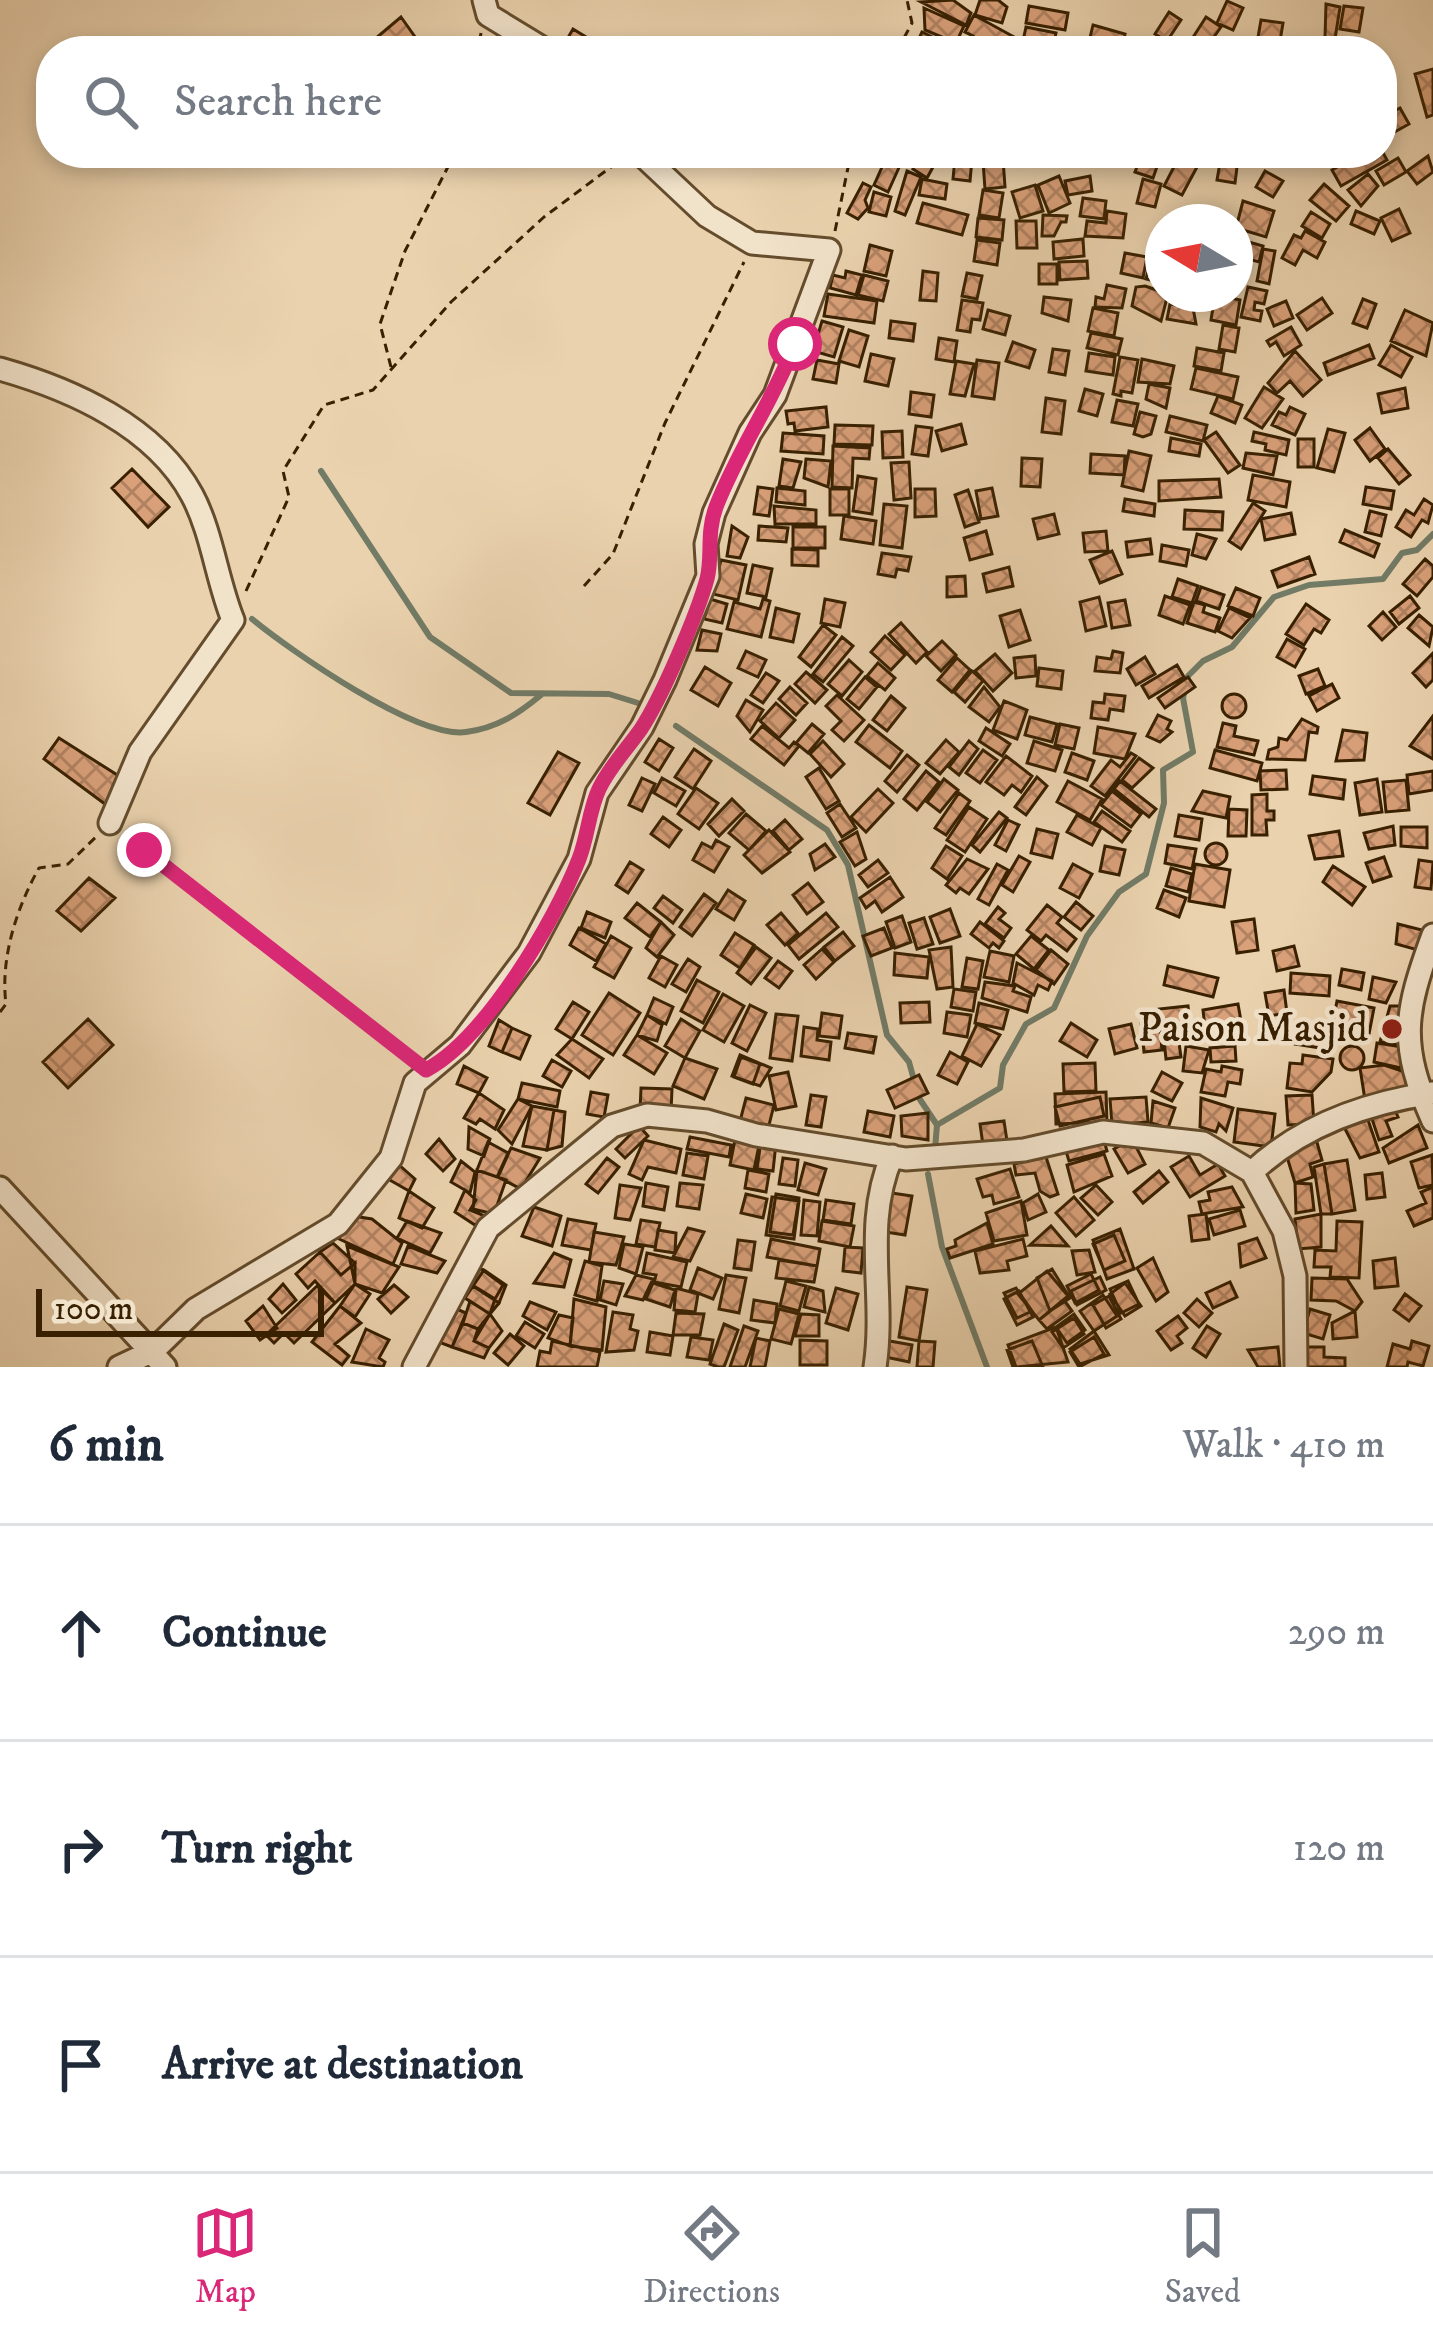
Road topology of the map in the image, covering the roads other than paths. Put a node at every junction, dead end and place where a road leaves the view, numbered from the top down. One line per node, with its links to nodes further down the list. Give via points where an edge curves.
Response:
1 (484, 0): 2 (street, via 488,15)
2 (522, 36)
3 (653, 168): 12 (street, via 752,243 830,250 776,395 714,513 708,576 642,727 597,793 579,859 505,987 460,1046 426,1070 391,1158 338,1224 196,1310)
4 (0, 369): 5 (street, via 94,404 166,458 193,497 232,620 140,752)
5 (110, 823)
6 (1433, 935): 7 (street, via 1408,1029 1410,1069)
7 (1426, 1094): 8 (street); 10 (street, via 1297,1135)
8 (1433, 1121)
9 (907, 1158): 10 (street, via 1024,1150 1103,1132 1203,1143); 14 (street, via 676,1116 623,1120 488,1228); 15 (street, via 881,1181)
10 (1252, 1172): 16 (street, via 1284,1232 1295,1276)
11 (0, 1188): 12 (street)
12 (159, 1359): 13 (street)
13 (119, 1367)
14 (414, 1367)
15 (874, 1367)
16 (1296, 1367)

